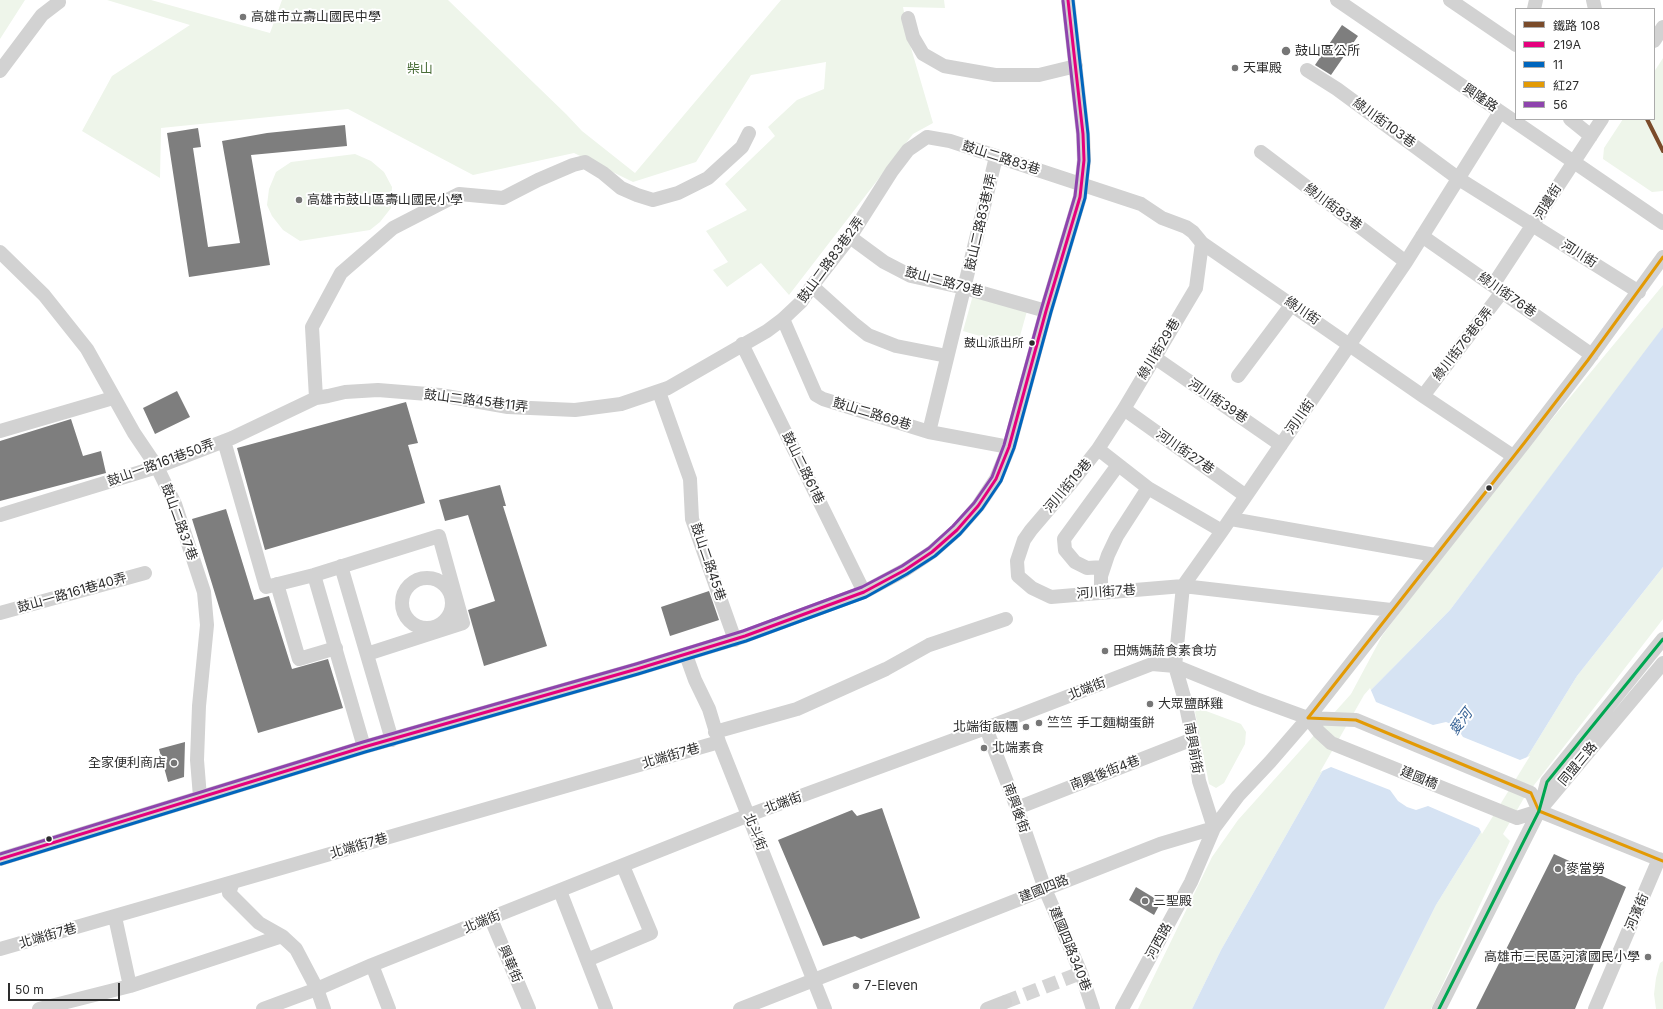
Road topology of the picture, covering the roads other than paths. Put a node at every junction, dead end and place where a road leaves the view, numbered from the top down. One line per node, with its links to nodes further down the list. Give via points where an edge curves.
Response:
1 (1068, 0): 10 (street)
2 (1450, 0): 8 (street)
3 (1341, 1): 12 (street, 興隆路)
4 (59, 2): 9 (street, via 42,16)
5 (908, 18): 10 (street, via 913,37 923,54 944,66 995,75 1039,75)
6 (1663, 27): 7 (street)
7 (1655, 39)
8 (1515, 44)
9 (2, 63)
10 (1076, 66): 22 (street, via 1083,134)
11 (1307, 70): 21 (street, 綠川街103巷, via 1337,89)
12 (1500, 112): 20 (street, 興隆路); 21 (street, 河川街)
13 (1571, 120): 16 (street)
14 (1601, 120): 16 (street, 河邊街)
15 (748, 133): 47 (street, via 742,147 708,178 678,193 653,200 621,188 585,162 538,180 503,198 459,194 393,228 342,273 312,327)
16 (1591, 136): 20 (street, 河邊街)
17 (919, 142): 19 (street, 鼓山二路83巷, via 927,137 950,141); 26 (street, 鼓山二路83巷2弄, via 908,150 892,171)
18 (1261, 152): 30 (street, 綠川街83巷)
19 (996, 157): 22 (street, 鼓山二路83巷); 32 (street, 鼓山二路83巷1弄)
20 (1574, 162): 23 (street, 興隆路); 24 (street, 河邊街)
21 (1459, 179): 24 (street, 河川街); 25 (street, 河川街)
22 (1082, 184): 27 (street, 綠川街, via 1141,204 1162,218 1192,232); 36 (street)
23 (1663, 223)
24 (1534, 226): 33 (street, 河邊街); 34 (street, 河川街)
25 (1422, 236): 30 (street, 河川街); 33 (street, 綠川街76巷)
26 (850, 237): 31 (street, 鼓山二路83巷2弄); 32 (street, 鼓山二路79巷, via 884,262 911,276)
27 (1202, 243): 35 (street, 綠川街); 42 (street, 綠川街29巷, via 1196,288)
28 (0, 252): 46 (street, 鼓山二路37巷, via 44,295 87,349)
29 (1663, 257): 34 (street)
30 (1406, 262): 39 (street, 河川街)
31 (812, 286): 37 (street, 鼓山二路83巷2弄, via 801,302); 41 (street, via 868,335 896,346)
32 (965, 288): 36 (street, 鼓山二路79巷); 41 (street, 鼓山二路83巷1弄)
33 (1498, 289): 40 (street, 綠川街76巷); 45 (street, 綠川街76巷6弄)
34 (1639, 292): 40 (street)
35 (1292, 304): 39 (street, 綠川街); 43 (street)
36 (1046, 311): 53 (street)
37 (783, 319): 38 (street, 鼓山二路83巷2弄); 50 (street, 鼓山二路69巷, via 816,395)
38 (742, 344): 44 (street, 鼓山二路83巷2弄); 72 (street, 鼓山二路61巷)
39 (1350, 344): 45 (street, 綠川街); 52 (street, 河川街)
40 (1592, 355): 55 (street)
41 (947, 356): 50 (street, 鼓山二路83巷1弄)
42 (1154, 357): 48 (street, 綠川街29巷); 52 (street, 河川街39巷)
43 (1238, 376)
44 (658, 392): 47 (street, 鼓山二路45巷11弄, via 621,404 575,410 508,407 440,395 378,390 345,392); 79 (street, 鼓山二路45巷, via 690,479 692,519)
45 (1423, 396): 55 (street, 綠川街)
46 (113, 398): 49 (street); 57 (street, 鼓山二路37巷)
47 (316, 398): 51 (street, 鼓山一路161巷50弄)
48 (1124, 409): 54 (street, 綠川街29巷); 59 (street, 河川街27巷)
49 (0, 431)
50 (929, 432): 53 (street, 鼓山二路69巷)
51 (224, 441): 57 (street, 鼓山一路161巷50弄); 68 (street, via 266,587)
52 (1281, 445): 59 (street, 河川街)
53 (1009, 446): 72 (street, via 996,479 978,506 956,530 932,552)
54 (1098, 449): 56 (street, 河川街19巷); 71 (street, 河川街19巷, via 1024,540 1017,561 1018,576)
55 (1513, 456): 63 (street)
56 (1118, 464): 58 (street, 河川街19巷); 65 (street, via 1064,539 1065,550 1075,562 1087,568)
57 (158, 468): 60 (street, 鼓山一路161巷50弄); 91 (street, 鼓山二路37巷, via 175,504 204,592 207,625 199,706)
58 (1148, 488): 62 (street, 河川街19巷); 65 (street, via 1117,536)
59 (1246, 496): 61 (street, 河川街)
60 (0, 515)
61 (1231, 519): 62 (street, 河川街); 63 (street)
62 (1222, 531): 70 (street, 河川街)
63 (1435, 555): 74 (street)
64 (341, 566): 67 (street); 69 (street, via 439,536); 81 (street)
65 (1104, 568): 73 (street)
66 (145, 572): 75 (street, 鼓山一路161巷40弄)
67 (314, 575): 68 (street); 80 (street)
68 (277, 584): 80 (street, via 299,659)
69 (449, 586): 77 (street, via 463,622); 77 (street, via 432,579 424,579 415,581 404,593 403,610 412,623 419,627)
70 (1183, 586): 73 (street, 河川街7巷); 74 (street, 河川街7巷); 84 (street, 河川街)
71 (1032, 588): 73 (street, 河川街7巷, via 1051,597)
72 (864, 592): 79 (street)
73 (1101, 592)
74 (1391, 610): 85 (street)
75 (0, 613)
76 (1006, 619): 87 (street, 北端街7巷, via 929,645 886,669 797,709)
77 (438, 628): 81 (street)
78 (1663, 639): 93 (street, 同盟三路, via 1547,782)
79 (735, 640): 82 (street)
80 (336, 648): 90 (street)
81 (367, 654): 89 (street)
82 (686, 655): 87 (street, 北斗街, via 709,708); 89 (street)
83 (1663, 663): 93 (street, 同盟三路)
84 (1174, 666): 85 (street, 北端街); 86 (street, 北端街, via 1152,664); 88 (street, 南興前街)
85 (1308, 718): 93 (street, 建國橋, via 1331,743 1501,812 1517,818); 93 (street, via 1356,720 1532,793); 95 (street, via 1238,796)
86 (986, 728): 92 (street, 南興後街); 94 (street, 北端街)
87 (717, 737): 94 (street, 北斗街); 99 (street, 北端街7巷)
88 (1193, 739): 92 (street, 南興後街4巷); 95 (street, 南興前街, via 1199,781)
89 (392, 740): 90 (street)
90 (364, 747): 91 (street)
91 (200, 797): 96 (street)
92 (1016, 808): 100 (street, 南興後街)
93 (1539, 811): 97 (street); 123 (street)
94 (749, 816): 98 (street, 北端街); 108 (street, 北斗街)
95 (1214, 828): 100 (street, 建國四路, via 1160,844); 122 (street, 河西路, via 1191,882)
96 (0, 859)
97 (1661, 860): 124 (street, 河濱街)
98 (623, 866): 101 (street, 北端街); 106 (street, via 651,933)
99 (233, 882): 102 (street, 北端街7巷); 104 (street, via 229,893 259,923)
100 (1045, 889): 108 (street, 建國四路); 121 (street, 建國四路340巷, via 1081,973)
101 (560, 890): 103 (street, 北端街); 106 (street)
102 (115, 917): 105 (street, 北端街7巷); 109 (street)
103 (491, 919): 107 (street, 北端街); 116 (street, 興華街)
104 (282, 936): 109 (street); 110 (street, via 296,949)
105 (0, 949)
106 (587, 960): 117 (street)
107 (372, 965): 110 (street, 北端街); 115 (street)
108 (814, 979): 118 (street, 建國四路); 119 (street, 北斗街)
109 (130, 986): 112 (street)
110 (318, 989): 113 (street, 北端街); 114 (street)
111 (1006, 1002): 120 (street)
112 (40, 1009)
113 (263, 1009)
114 (324, 1009)
115 (389, 1009)
116 (529, 1009)
117 (606, 1009)
118 (740, 1009)
119 (825, 1009)
120 (987, 1009)
121 (1093, 1009)
122 (1122, 1009)
123 (1439, 1009)
124 (1595, 1009)

